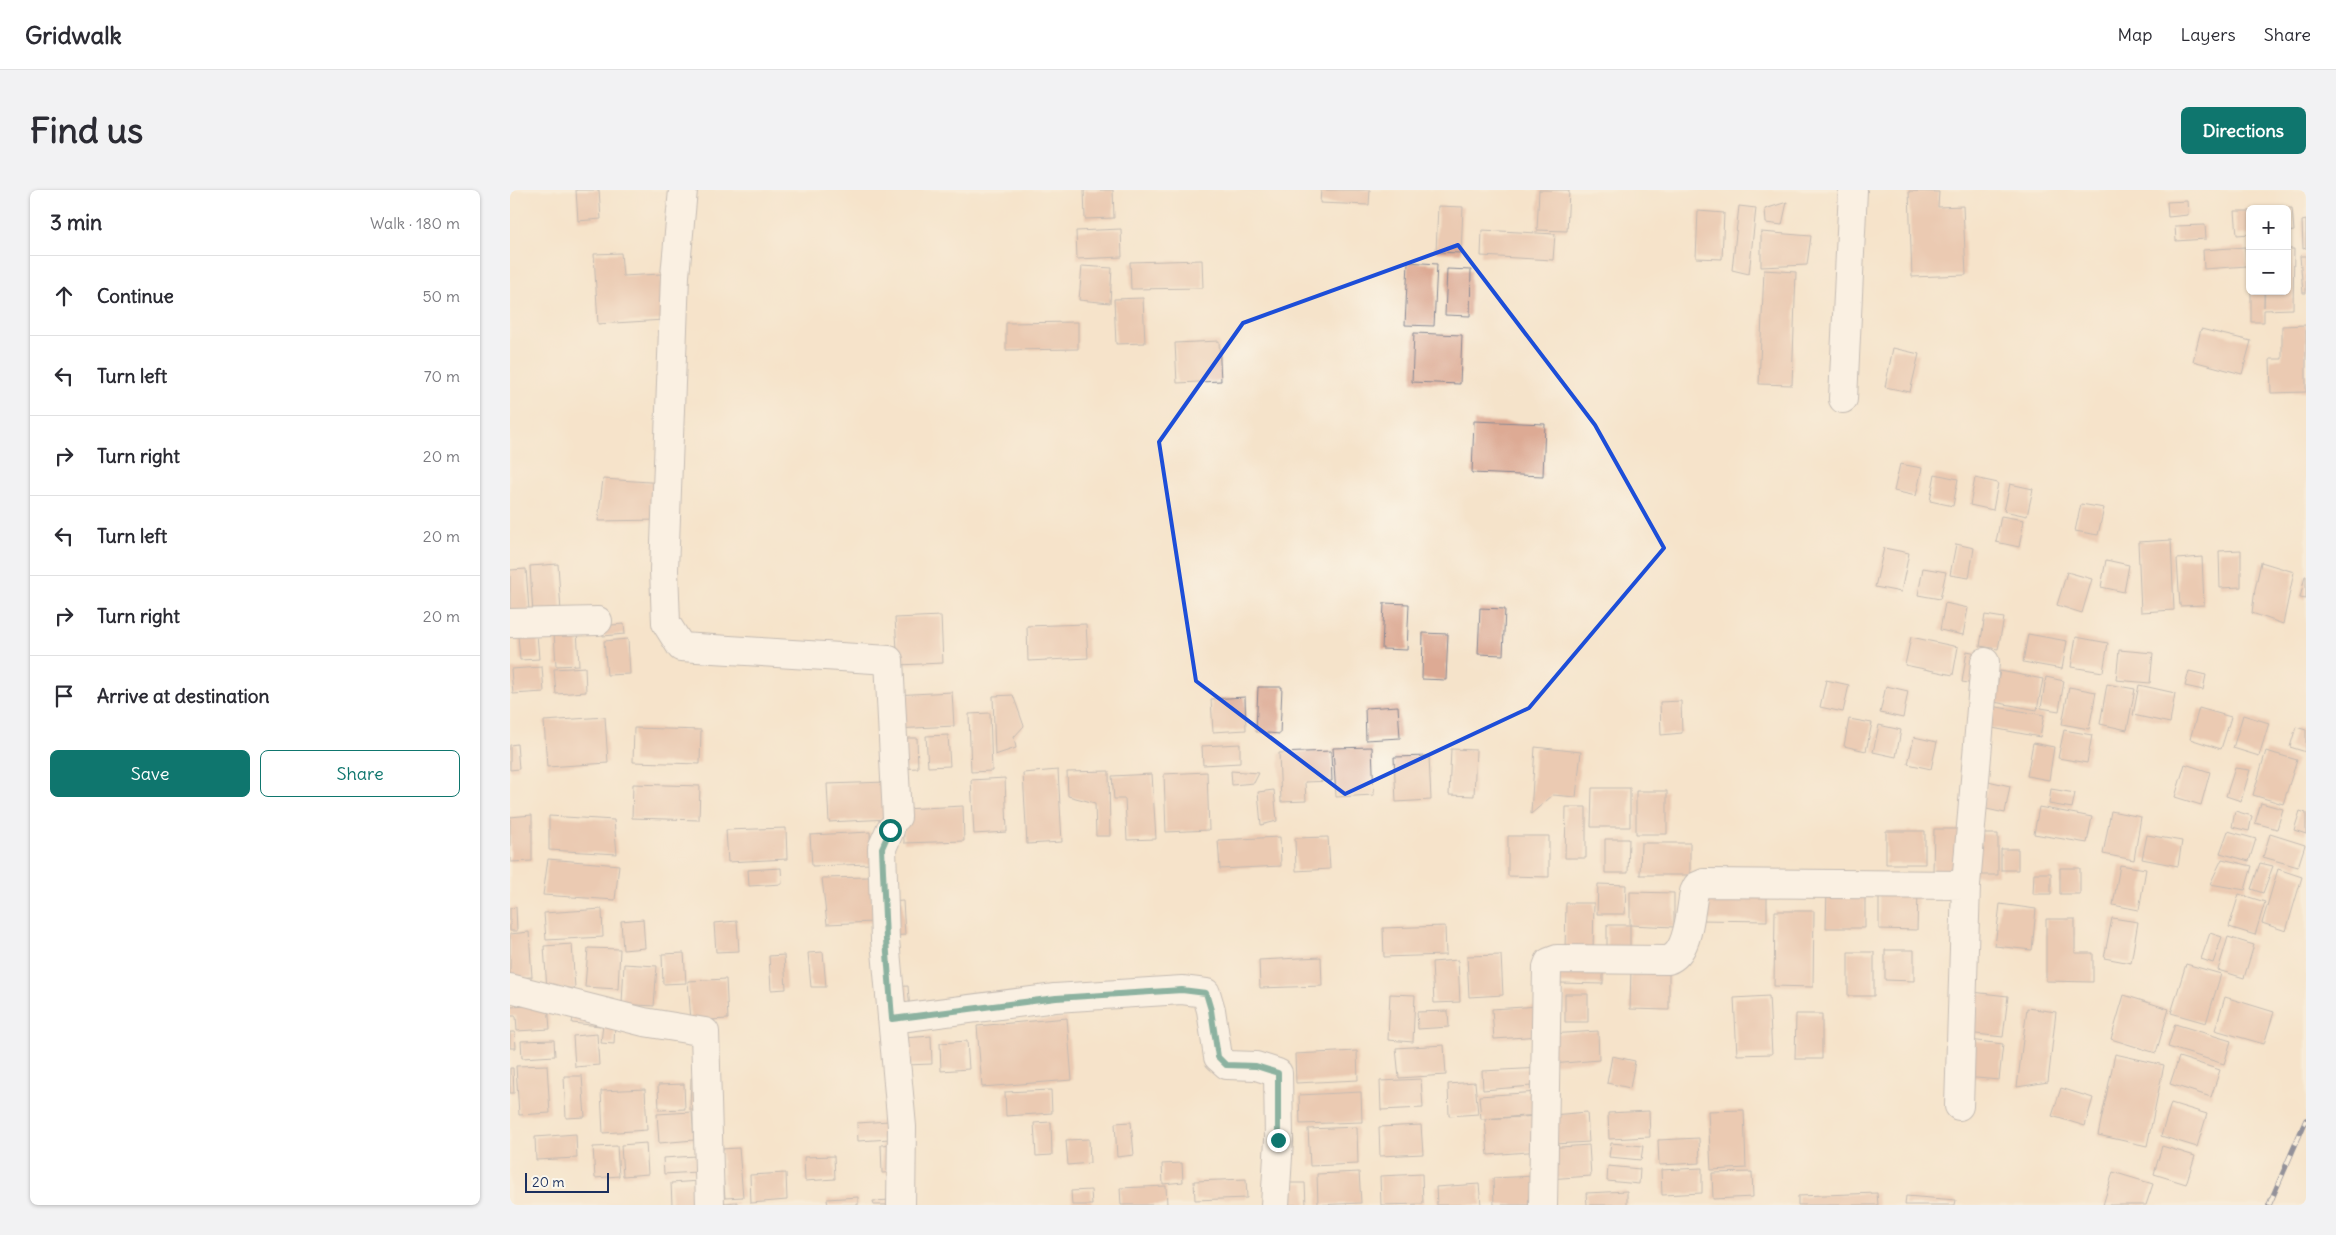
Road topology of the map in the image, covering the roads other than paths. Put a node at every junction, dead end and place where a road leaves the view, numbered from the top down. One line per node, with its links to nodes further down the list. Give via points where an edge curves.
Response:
1 (682, 190): 9 (street, via 674,286 664,570 666,623 681,647 889,660 893,824 882,848)
2 (1853, 190): 3 (street)
3 (1843, 399)
4 (598, 621): 5 (street)
5 (510, 623)
6 (1984, 662): 7 (street)
7 (1966, 886): 10 (street); 14 (street, via 1704,883 1694,892 1683,948 1677,957 1668,960 1549,962)
8 (510, 988): 11 (street, via 644,1022 705,1032)
9 (892, 1019): 12 (street, via 902,1127); 13 (street, via 1056,998 1182,990 1206,993 1218,1057 1226,1065 1256,1066 1278,1073)
10 (1958, 1106)
11 (710, 1205)
12 (901, 1205)
13 (1275, 1205)
14 (1543, 1205)

